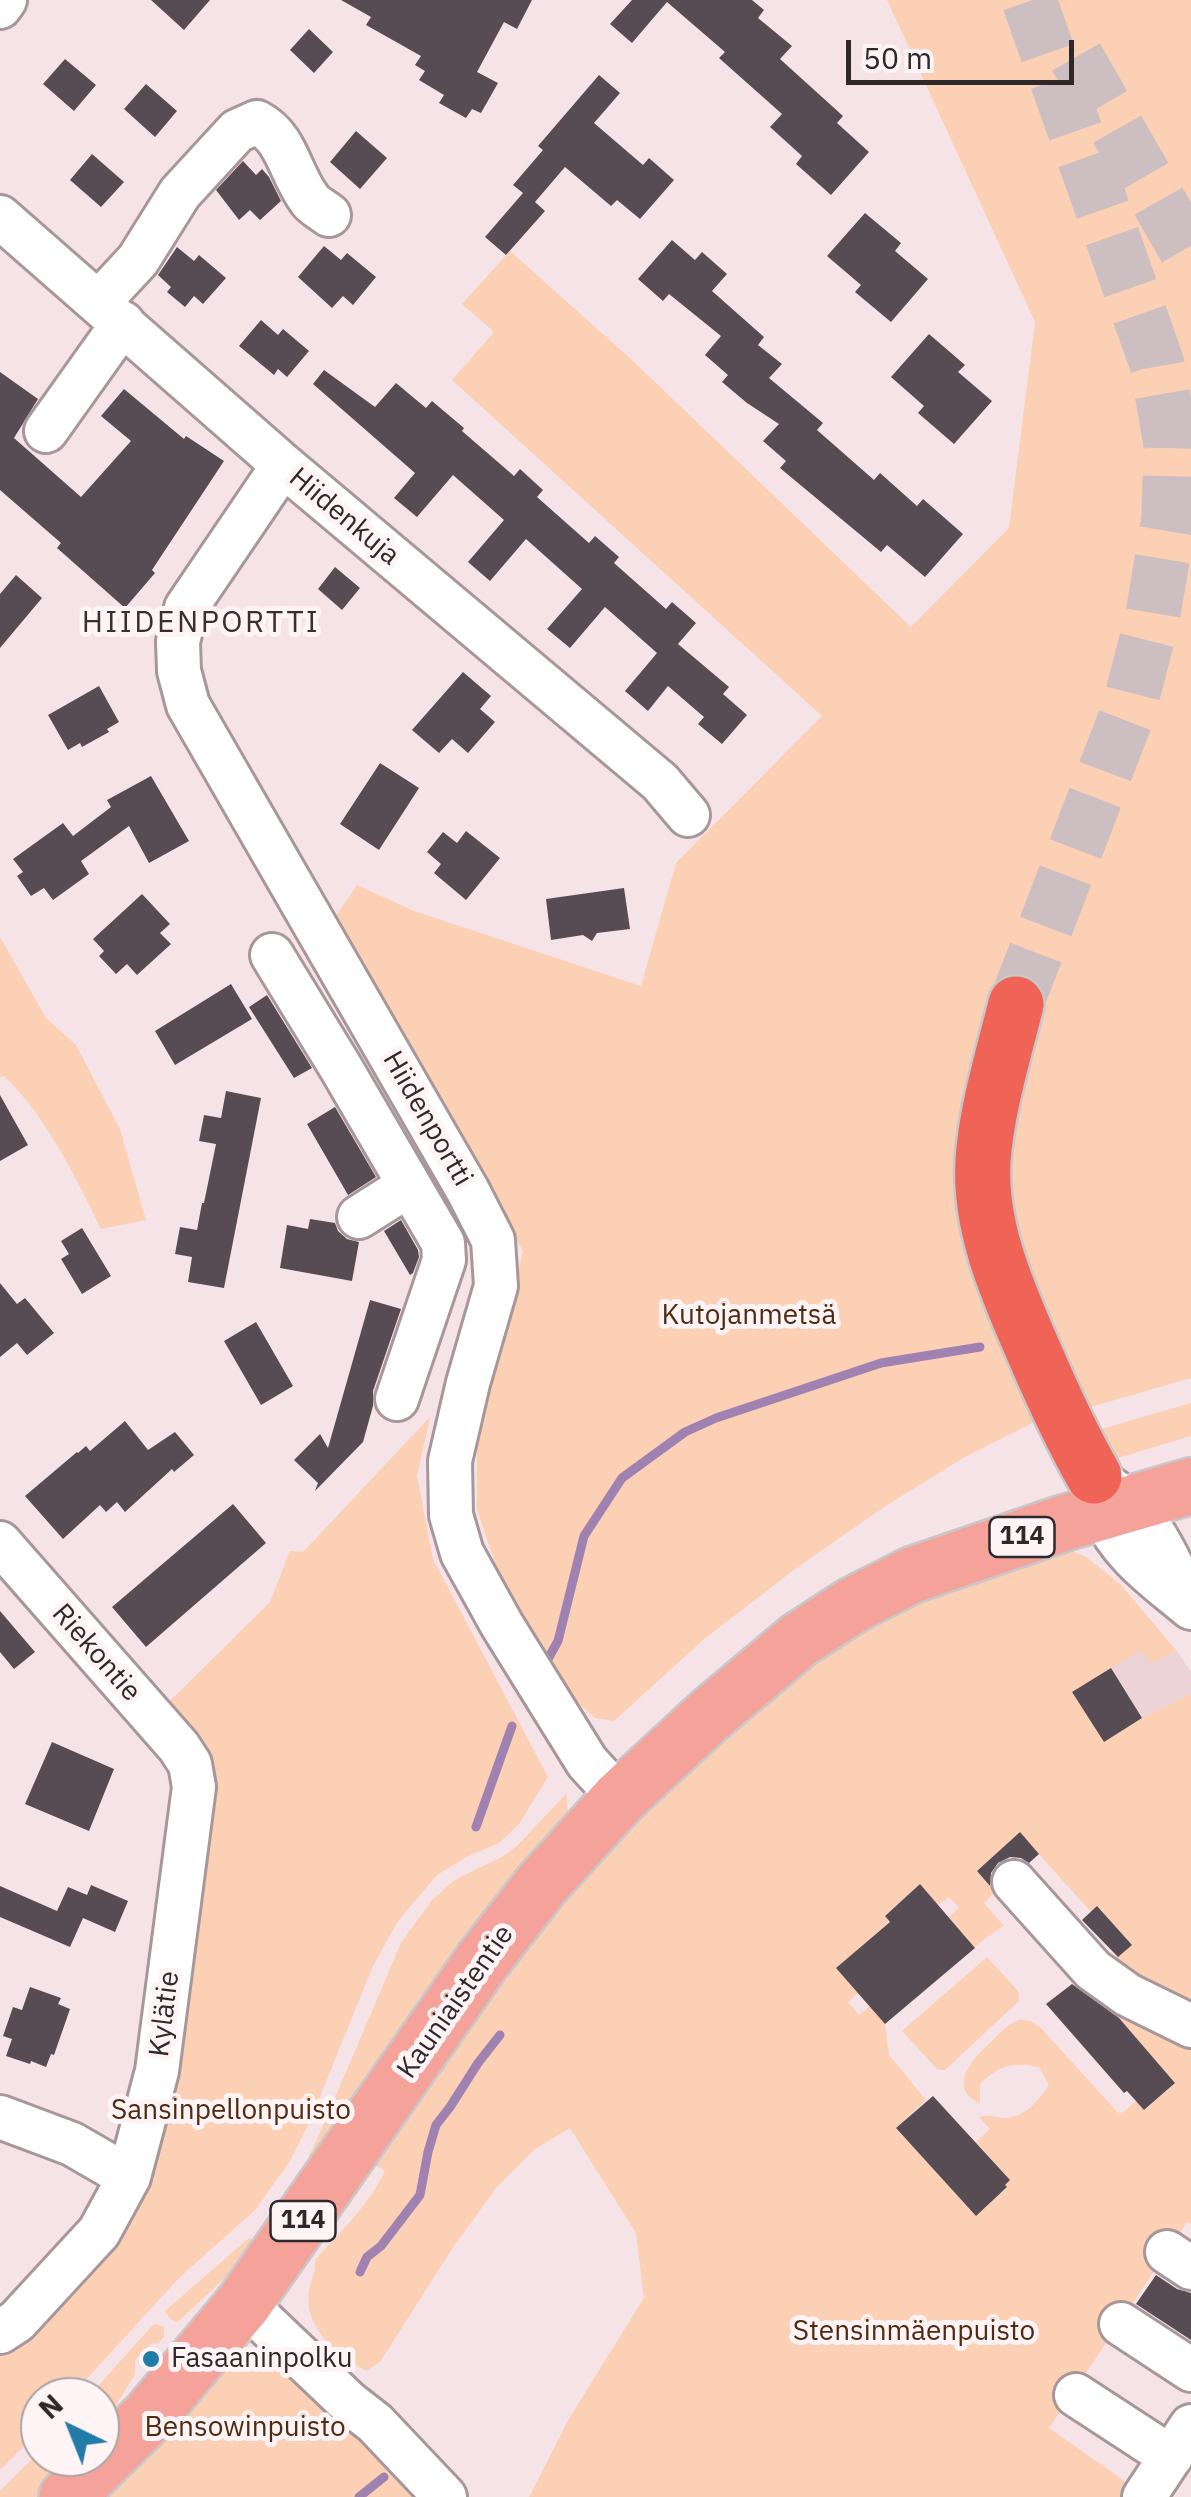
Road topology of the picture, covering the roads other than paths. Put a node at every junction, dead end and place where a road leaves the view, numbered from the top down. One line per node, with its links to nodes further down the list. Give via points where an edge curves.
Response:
1 (5, 0): 2 (street)
2 (0, 7)
3 (329, 215): 5 (street, via 310,201 270,129 257,122 237,131 180,194)
4 (0, 217): 5 (street, Hiidenkuja)
5 (111, 312): 6 (street); 7 (street, Hiidenkuja)
6 (46, 431)
7 (283, 466): 8 (street, Hiidenkuja, via 660,782); 11 (street, Hiidenportti, via 186,608 178,671 188,705)
8 (688, 816)
9 (272, 955): 12 (street)
10 (1016, 1004): 18 (highway, via 983,1162 988,1225 1002,1275 1066,1425)
11 (379, 1036): 12 (street); 22 (street, Hiidenportti, via 493,1240 496,1286 450,1461 451,1514 462,1553 587,1762)
12 (336, 1060): 13 (street)
13 (408, 1186): 14 (street); 15 (street, via 442,1244 444,1260)
14 (359, 1217)
15 (397, 1398)
16 (1191, 1460): 18 (main road, 114, via 1180,1459)
17 (1191, 1486): 18 (main road, 114)
18 (1110, 1497): 20 (street, via 1155,1534); 22 (main road, Kauniaistentie / 114, via 1044,1492 986,1518 912,1575 799,1640)
19 (0, 1543): 21 (street, Riekontie)
20 (1191, 1607)
21 (190, 1764): 26 (street, Kylätie, via 194,1787 160,2056)
22 (620, 1798): 27 (main road, Kauniaistentie / 114, via 483,1960)
23 (1014, 1882): 24 (street, via 1093,1970)
24 (1191, 2026)
25 (0, 2116): 26 (street, via 72,2144)
26 (129, 2177): 29 (street, Kylätie, via 99,2232)
27 (244, 2303): 33 (main road, Kauniaistentie / 114, via 150,2415); 34 (street, via 376,2422)
28 (1121, 2324): 30 (street)
29 (0, 2332)
30 (1191, 2370)
31 (1076, 2395): 32 (street)
32 (1181, 2441): 35 (street)
33 (67, 2497)
34 (445, 2497)
35 (1144, 2497)

